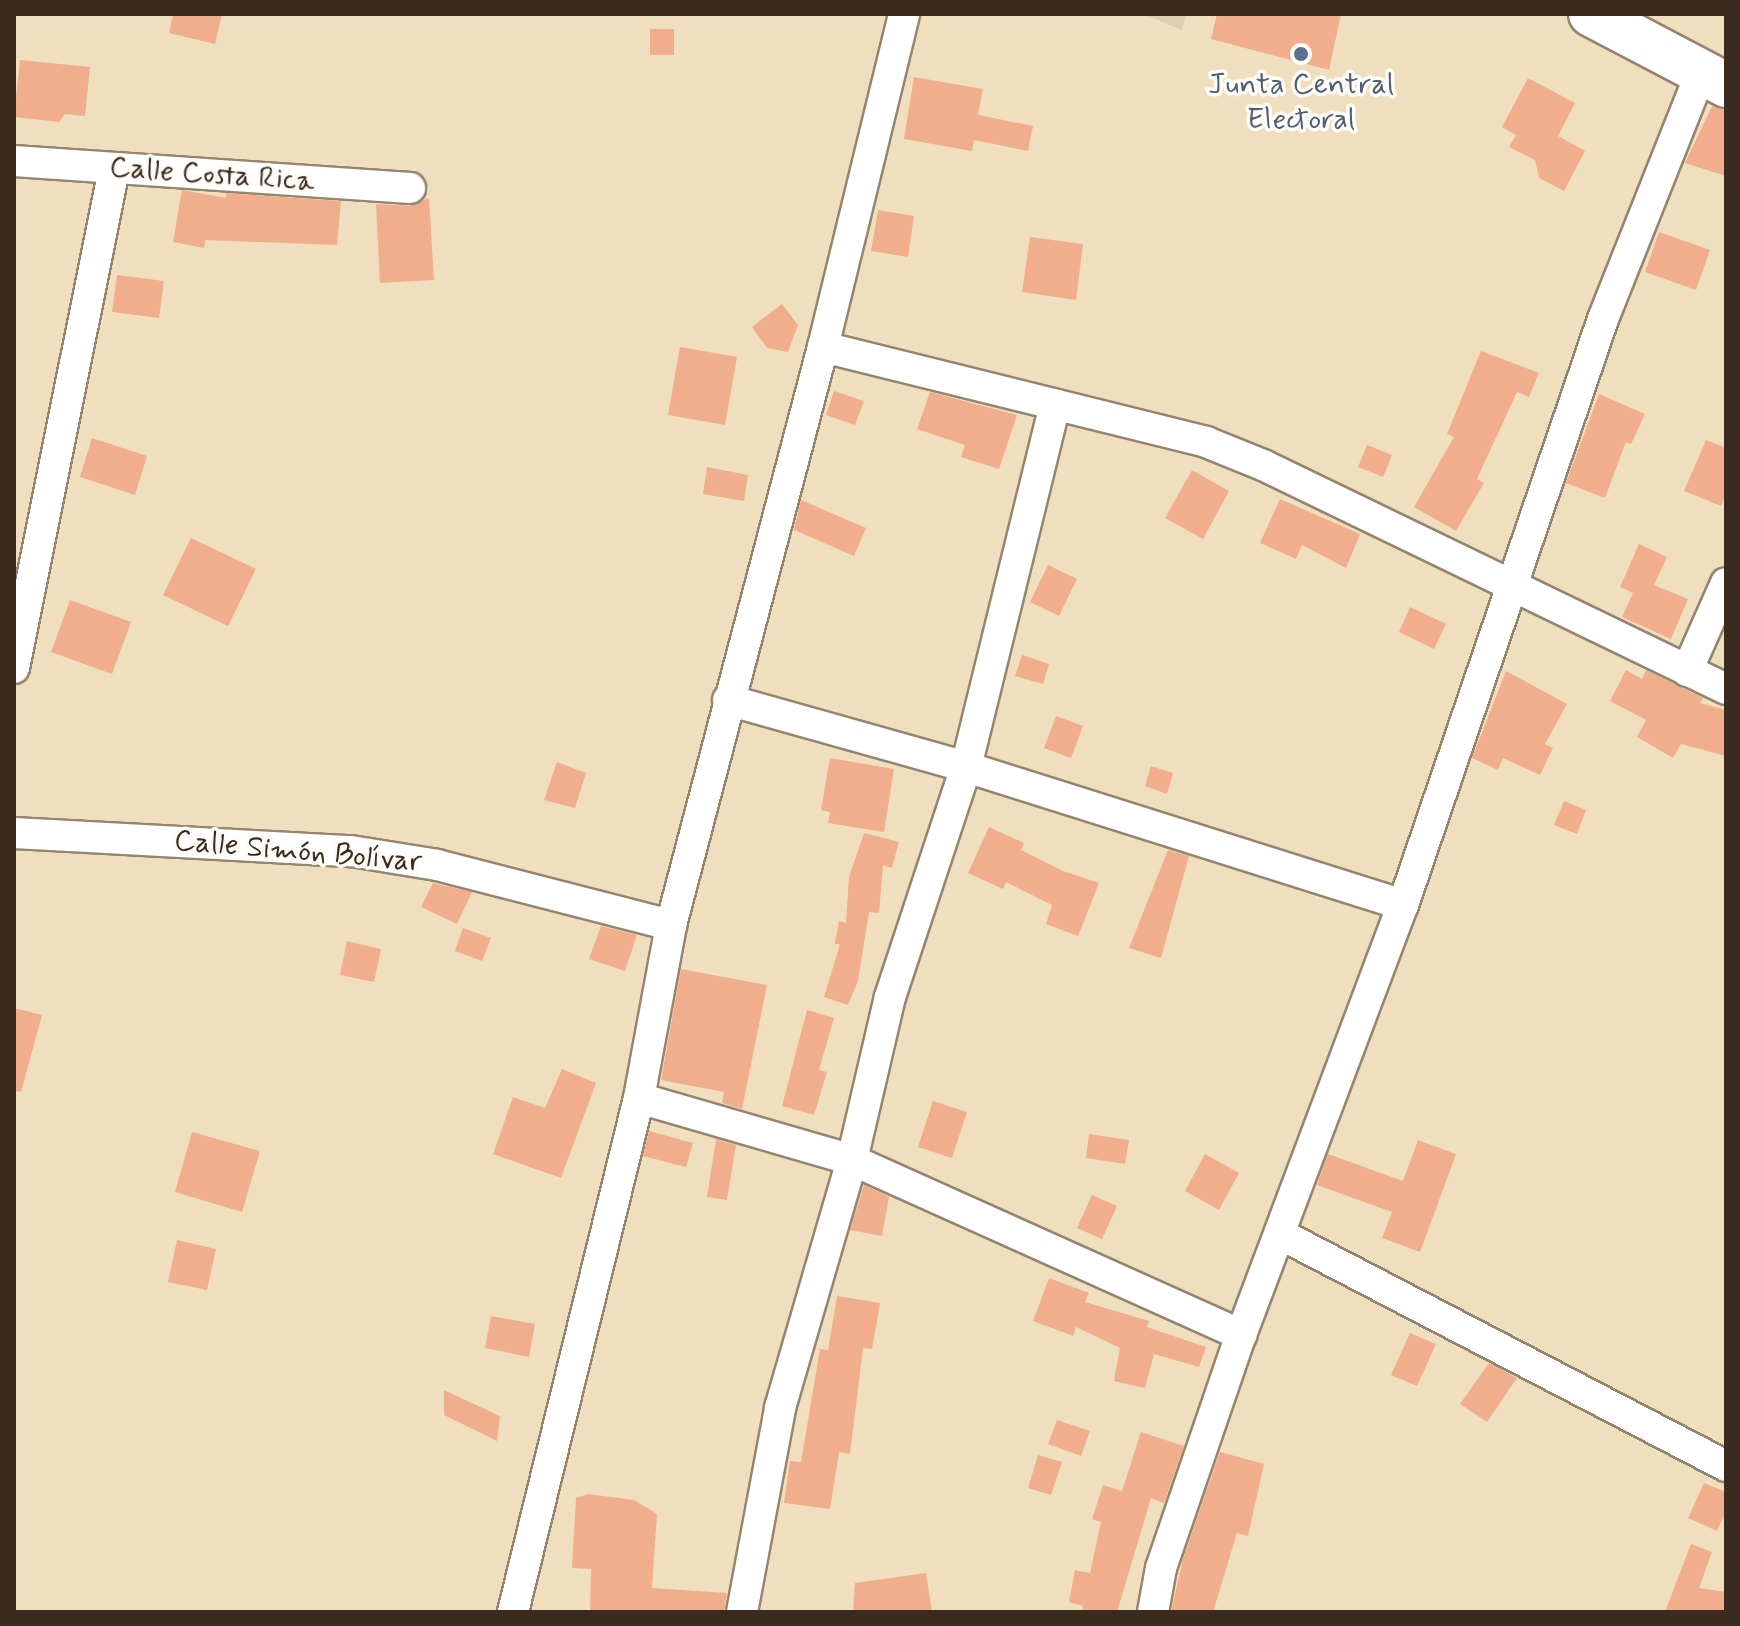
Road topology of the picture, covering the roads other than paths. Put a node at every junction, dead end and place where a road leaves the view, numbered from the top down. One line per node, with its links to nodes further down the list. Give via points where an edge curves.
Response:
1 (904, 14): 7 (street)
2 (1591, 14): 3 (main road)
3 (1714, 79): 10 (street, via 1603,319)
4 (14, 161): 5 (street, Calle Costa Rica)
5 (114, 169): 6 (street, Calle Costa Rica); 11 (street)
6 (410, 188)
7 (823, 347): 8 (street); 14 (street)
8 (1055, 405): 10 (street, via 1206,442); 15 (street)
9 (1726, 583): 12 (street)
10 (1509, 585): 12 (street); 17 (street)
11 (14, 668)
12 (1687, 671): 13 (street)
13 (1726, 689)
14 (728, 700): 15 (street); 18 (street)
15 (966, 767): 17 (street); 20 (street, via 890,997)
16 (14, 833): 18 (street, Calle Simón Bolívar, via 351,851 437,865)
17 (1403, 905): 21 (street)
18 (671, 925): 19 (street)
19 (639, 1098): 20 (street); 24 (street)
20 (852, 1160): 22 (street); 25 (street, via 780,1408)
21 (1280, 1234): 22 (street); 23 (street)
22 (1241, 1335): 26 (street, via 1161,1568)
23 (1726, 1466)
24 (513, 1612)
25 (742, 1612)
26 (1153, 1612)

